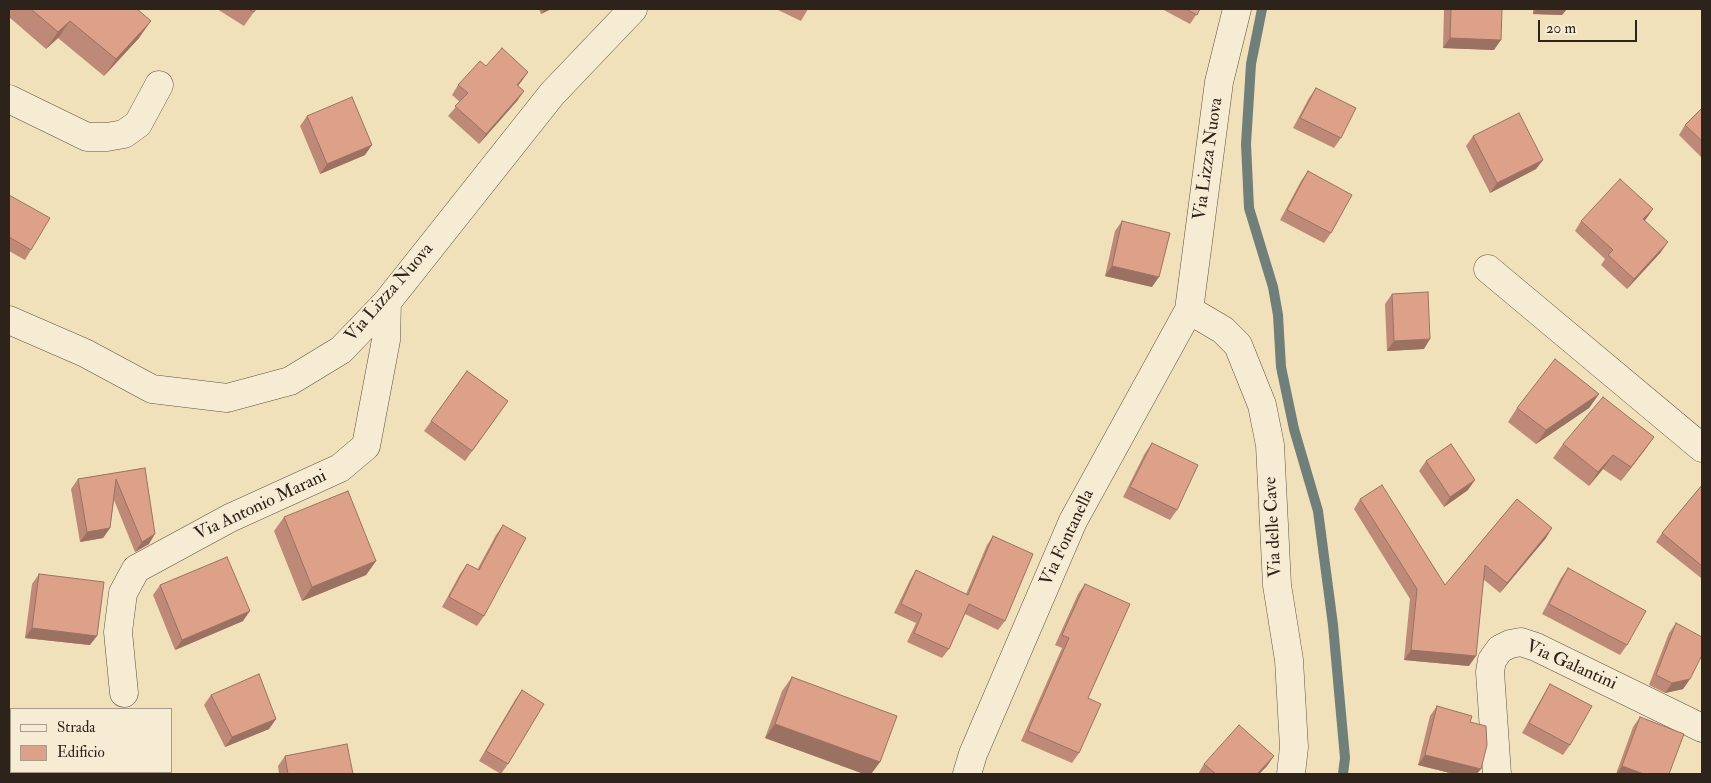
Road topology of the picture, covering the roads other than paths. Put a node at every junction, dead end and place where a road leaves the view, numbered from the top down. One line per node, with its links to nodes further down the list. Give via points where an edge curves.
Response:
1 (633, 9): 6 (street, Via Lizza Nuova, via 552,94)
2 (1236, 9): 7 (street, Via Lizza Nuova, via 1220,82)
3 (159, 85): 4 (street, via 138,124 124,134 107,137 87,137)
4 (9, 100)
5 (1488, 269): 9 (street)
6 (388, 302): 8 (street, Via Lizza Nuova, via 341,350 290,381 227,398 152,388 85,353); 10 (street, Via Antonio Marani, via 386,340 366,446 340,468 230,518 136,569 123,592 118,632)
7 (1189, 310): 12 (street, Via Fontanella, via 1073,520); 13 (street, Via delle Cave, via 1223,330 1238,345 1262,405 1270,445 1278,585 1289,660 1294,747)
8 (9, 320)
9 (1702, 448)
10 (124, 693)
11 (1702, 728): 14 (street, Via Galantini, via 1536,647 1521,642 1510,644 1500,649 1492,660 1490,672)
12 (967, 774)
13 (1291, 774)
14 (1496, 774)

